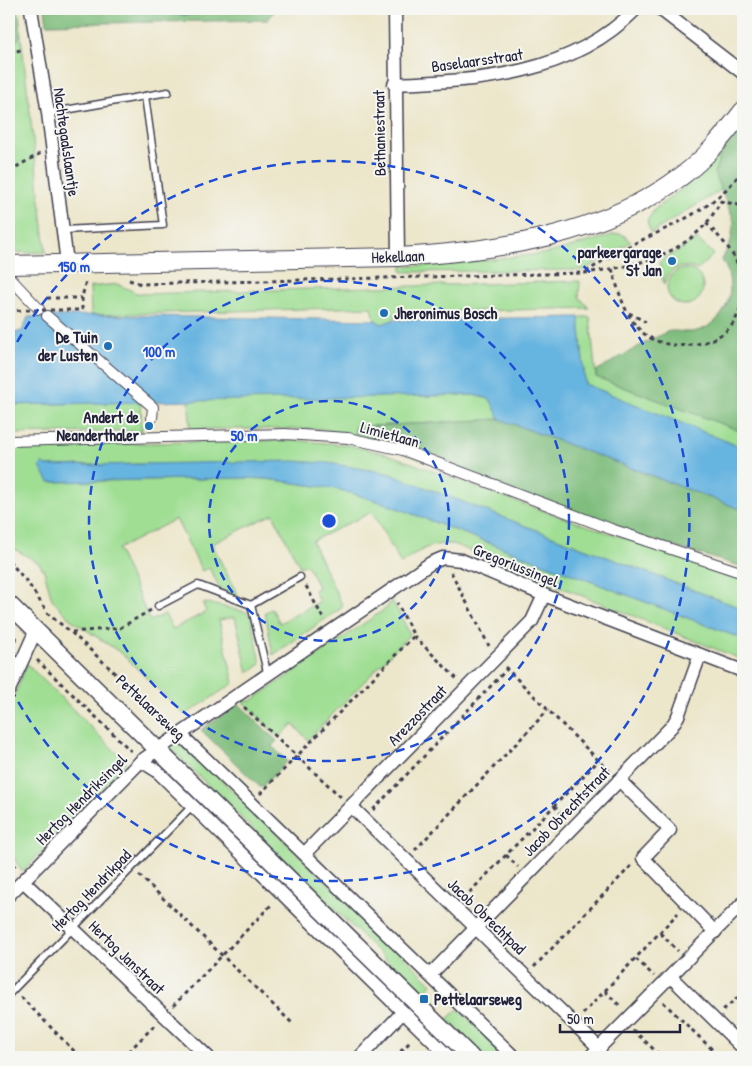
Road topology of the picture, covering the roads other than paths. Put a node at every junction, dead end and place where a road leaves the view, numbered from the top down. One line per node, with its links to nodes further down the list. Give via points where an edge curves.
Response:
1 (31, 9): 10 (street, Nachtegaalslaantje)
2 (394, 9): 6 (street, Bethaniestraat)
3 (636, 9): 6 (street, Baselaarsstraat, via 595,41 528,70 454,82)
4 (660, 9): 5 (street)
5 (743, 74)
6 (394, 84): 12 (street, Bethaniestraat)
7 (168, 92): 8 (lane)
8 (145, 96): 10 (lane); 11 (lane, via 163,225)
9 (743, 111): 12 (main road, Hekellaan, via 715,146 684,174 630,207 583,226 493,248)
10 (48, 113): 11 (street, Nachtegaalslaantje)
11 (63, 230): 13 (street, Nachtegaalslaantje)
12 (398, 256): 13 (main road, Hekellaan)
13 (67, 263): 14 (main road, Hekellaan)
14 (9, 265)
15 (9, 277): 16 (street, via 43,312 153,407)
16 (152, 418)
17 (9, 441): 18 (street, Limietlaan, via 285,434 348,438 403,450 611,529)
18 (743, 573)
19 (300, 577): 22 (lane)
20 (544, 595): 25 (street, Gregoriussingel); 27 (street, Gregoriussingel, via 461,560 443,558 330,631); 34 (street, Arezzostraat, via 532,621)
21 (9, 604): 24 (street, Pettelaarseweg)
22 (251, 605): 23 (lane, via 198,585); 27 (lane)
23 (158, 606)
24 (35, 632): 28 (street); 30 (street, Pettelaarseweg)
25 (700, 655): 26 (street, Gregoriussingel); 32 (street, Jacob Obrechtstraat, via 672,726)
26 (743, 674)
27 (268, 676): 29 (street)
28 (9, 690)
29 (180, 734): 30 (street); 35 (street, Pettelaarseweg)
30 (157, 750): 31 (street, Hertog Hendriksingel); 51 (street, Pettelaarseweg)
31 (141, 761): 33 (street, via 157,771); 36 (street, Hertog Hendriksingel)
32 (619, 780): 40 (street, Jacob Obrechtstraat); 41 (street, via 670,830 642,858)
33 (193, 806): 39 (lane, Hertog Hendrikpad); 45 (street)
34 (351, 806): 35 (street, Arezzostraat); 40 (street, Jacob Obrechtpad)
35 (305, 853): 42 (street, Pettelaarseweg)
36 (23, 880): 37 (street, Hertog Hendriksingel); 39 (street, Hertog Janstraat)
37 (9, 895)
38 (743, 903): 41 (street)
39 (74, 927): 44 (lane, Hertog Hendrikpad); 48 (street, Hertog Janstraat)
40 (475, 928): 42 (street, Jacob Obrechtstraat); 47 (street, Jacob Obrechtpad, via 574,1023)
41 (715, 932): 43 (street)
42 (430, 974): 52 (street, Pettelaarseweg)
43 (663, 985): 46 (street, via 713,1018); 47 (street)
44 (11, 991)
45 (403, 1012): 49 (street); 50 (street)
46 (743, 1048)
47 (595, 1053)
48 (208, 1057)
49 (360, 1057)
50 (449, 1057)
51 (471, 1057)
52 (514, 1057)

